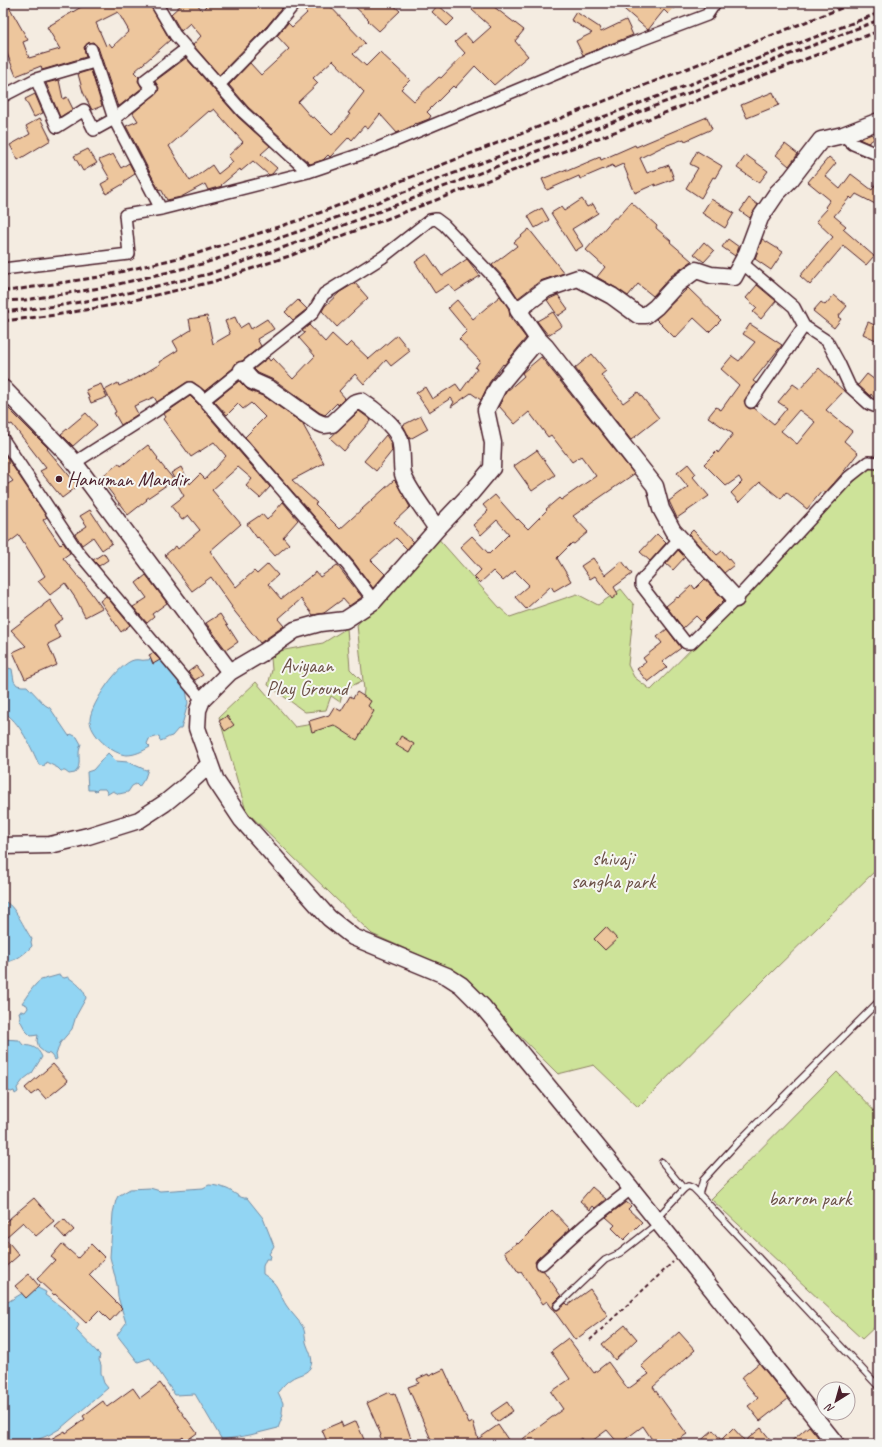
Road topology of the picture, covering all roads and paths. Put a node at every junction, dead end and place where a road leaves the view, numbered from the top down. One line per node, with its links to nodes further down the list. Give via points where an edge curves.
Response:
1 (156, 3): 4 (street, via 175,35)
2 (295, 3): 8 (street, via 272,31)
3 (715, 3): 14 (street, via 707,14 601,55 373,150)
4 (187, 48): 8 (street); 10 (street, via 145,80 152,89)
5 (91, 49): 6 (street)
6 (94, 62): 7 (street); 10 (street)
7 (36, 79): 9 (street); 10 (street, via 57,127 84,110 94,130)
8 (219, 85): 14 (street, via 243,112)
9 (3, 96)
10 (114, 119): 15 (street)
11 (879, 120): 12 (street)
12 (843, 136): 13 (street, via 853,144); 16 (street, via 821,140 777,193 760,218)
13 (879, 155)
14 (308, 172): 15 (street)
15 (161, 209): 17 (street, via 125,215 129,254)
16 (742, 263): 18 (street, via 734,277 711,275 696,270 646,315 638,315 612,296 578,278 546,289); 19 (street, via 794,307)
17 (3, 269)
18 (518, 310): 20 (street); 21 (street, via 500,284 444,225 436,219 430,220 383,257 324,294 312,314)
19 (804, 326): 24 (street); 25 (street, via 827,342 850,387 869,404)
20 (538, 339): 29 (street, via 498,387 486,410 493,443 492,468); 30 (street, via 655,486 661,509 673,531)
21 (242, 370): 23 (street); 29 (street, via 252,381 270,388 324,425 332,424 354,403 361,401 369,406 400,437 403,474)
22 (3, 388): 27 (street)
23 (204, 400): 27 (street, via 190,388); 32 (street, via 348,566)
24 (751, 402)
25 (879, 408)
26 (3, 439): 34 (street, via 78,552)
27 (74, 462): 33 (street)
28 (879, 462): 31 (street, via 868,462 849,477)
29 (437, 529): 32 (street)
30 (680, 538): 31 (street); 31 (street, via 641,581 641,585 686,643 691,643)
31 (736, 599)
32 (374, 600): 33 (street, via 345,620 295,630)
33 (230, 672): 34 (street)
34 (202, 700): 35 (street, via 198,710 197,728)
35 (210, 764): 36 (street, via 181,790 139,820 50,845); 39 (street, via 216,781 242,820 329,918 354,937 447,976 461,985 483,1008)
36 (3, 846)
37 (879, 1001): 41 (lane, via 738,1142 703,1180)
38 (662, 1162): 40 (lane)
39 (632, 1188): 42 (street); 44 (street, via 585,1225)
40 (684, 1189): 41 (lane, via 688,1186); 42 (lane)
41 (699, 1194): 47 (lane)
42 (657, 1221): 43 (street); 45 (lane, via 620,1253 604,1260)
43 (683, 1252): 46 (path); 48 (street)
44 (542, 1264)
45 (557, 1306)
46 (590, 1340)
47 (879, 1387)
48 (836, 1444)

